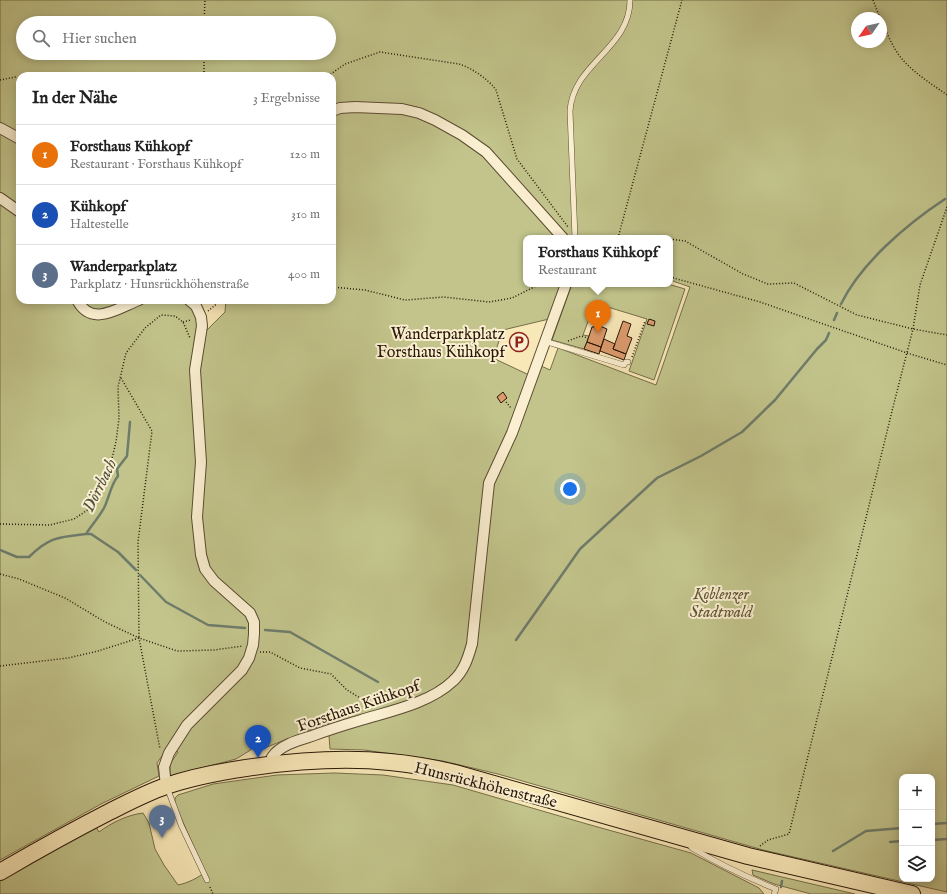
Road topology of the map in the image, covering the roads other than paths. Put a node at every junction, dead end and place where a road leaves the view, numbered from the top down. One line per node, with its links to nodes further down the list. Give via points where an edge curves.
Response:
1 (630, 0): 8 (lane, via 628,16 619,36 583,76 572,99 570,111)
2 (336, 110): 7 (street, via 355,106 402,109 442,123 486,152)
3 (0, 128): 4 (street)
4 (16, 137)
5 (0, 198): 6 (street)
6 (16, 209)
7 (560, 235)
8 (576, 235)
9 (565, 287): 13 (street, Forsthaus Kühkopf)
10 (80, 304): 11 (street, via 87,311 101,315)
11 (130, 304)
12 (195, 304): 16 (street, via 201,316 201,335 195,370 201,462 197,517 202,562 209,576 246,608 252,617 254,628 252,649 242,670 187,725 169,753 164,767)
13 (544, 341): 14 (lane, via 624,365); 15 (street, Forsthaus Kühkopf, via 512,433 490,483 473,639 464,668 453,682 413,704 281,748 272,756)
14 (628, 362)
15 (273, 764): 16 (main road, Hunsrückhöhenstraße, via 191,778); 17 (main road, Hunsrückhöhenstraße, via 350,760 419,765 486,780)
16 (166, 786): 18 (main road, Hunsrückhöhenstraße, via 85,824); 19 (lane)
17 (685, 838): 20 (lane, via 692,848 716,862 776,889); 21 (main road, Hunsrückhöhenstraße, via 748,856)
18 (0, 872)
19 (207, 880)
20 (774, 894)
21 (912, 894)

